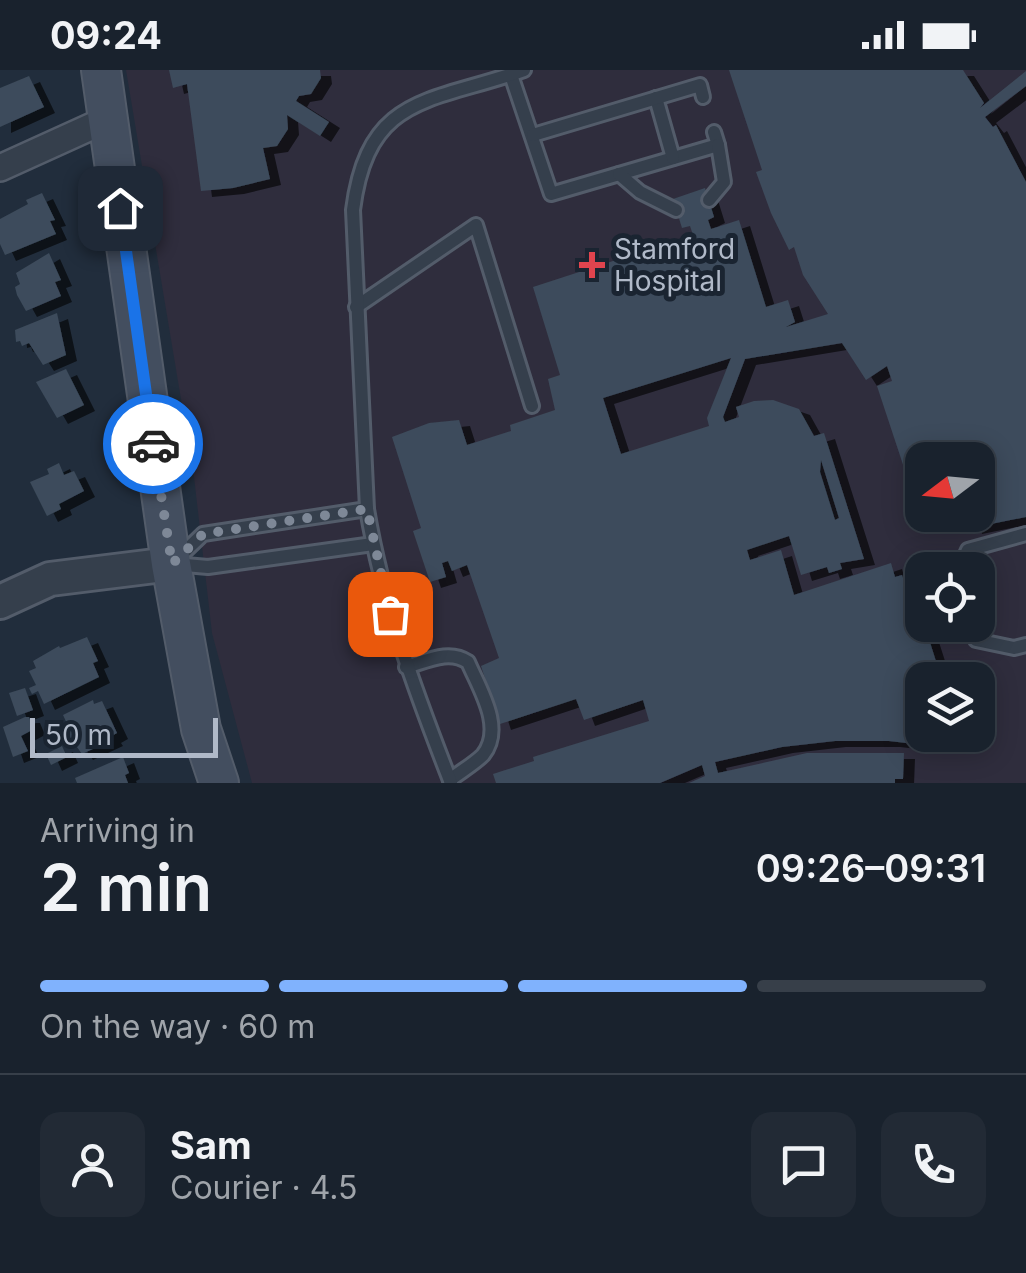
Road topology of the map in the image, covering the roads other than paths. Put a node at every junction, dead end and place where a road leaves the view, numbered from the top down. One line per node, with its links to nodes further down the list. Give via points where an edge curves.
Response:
1 (101, 70): 5 (main road)
2 (518, 72): 6 (lane); 12 (lane, via 405,109 372,141 353,210)
3 (703, 97): 4 (lane, via 700,85)
4 (656, 98): 6 (lane); 7 (lane)
5 (108, 119): 8 (street); 18 (main road)
6 (533, 134): 9 (lane, via 551,194)
7 (673, 158): 9 (lane); 10 (lane, via 716,138 724,182)
8 (0, 168)
9 (619, 174): 11 (lane)
10 (709, 200)
11 (676, 210)
12 (356, 307): 13 (lane, via 476,226); 14 (lane)
13 (532, 406)
14 (367, 509): 16 (lane); 18 (lane, via 203,534)
15 (1026, 534): 17 (lane)
16 (373, 544): 18 (lane, via 208,567); 22 (lane)
17 (967, 552)
18 (172, 564): 19 (street, via 50,579); 24 (main road, via 201,729)
19 (0, 602)
20 (986, 642): 21 (lane)
21 (1026, 645)
22 (406, 666): 23 (lane); 23 (lane, via 462,657 490,718 492,738 482,756)
23 (450, 782)
24 (218, 783)

